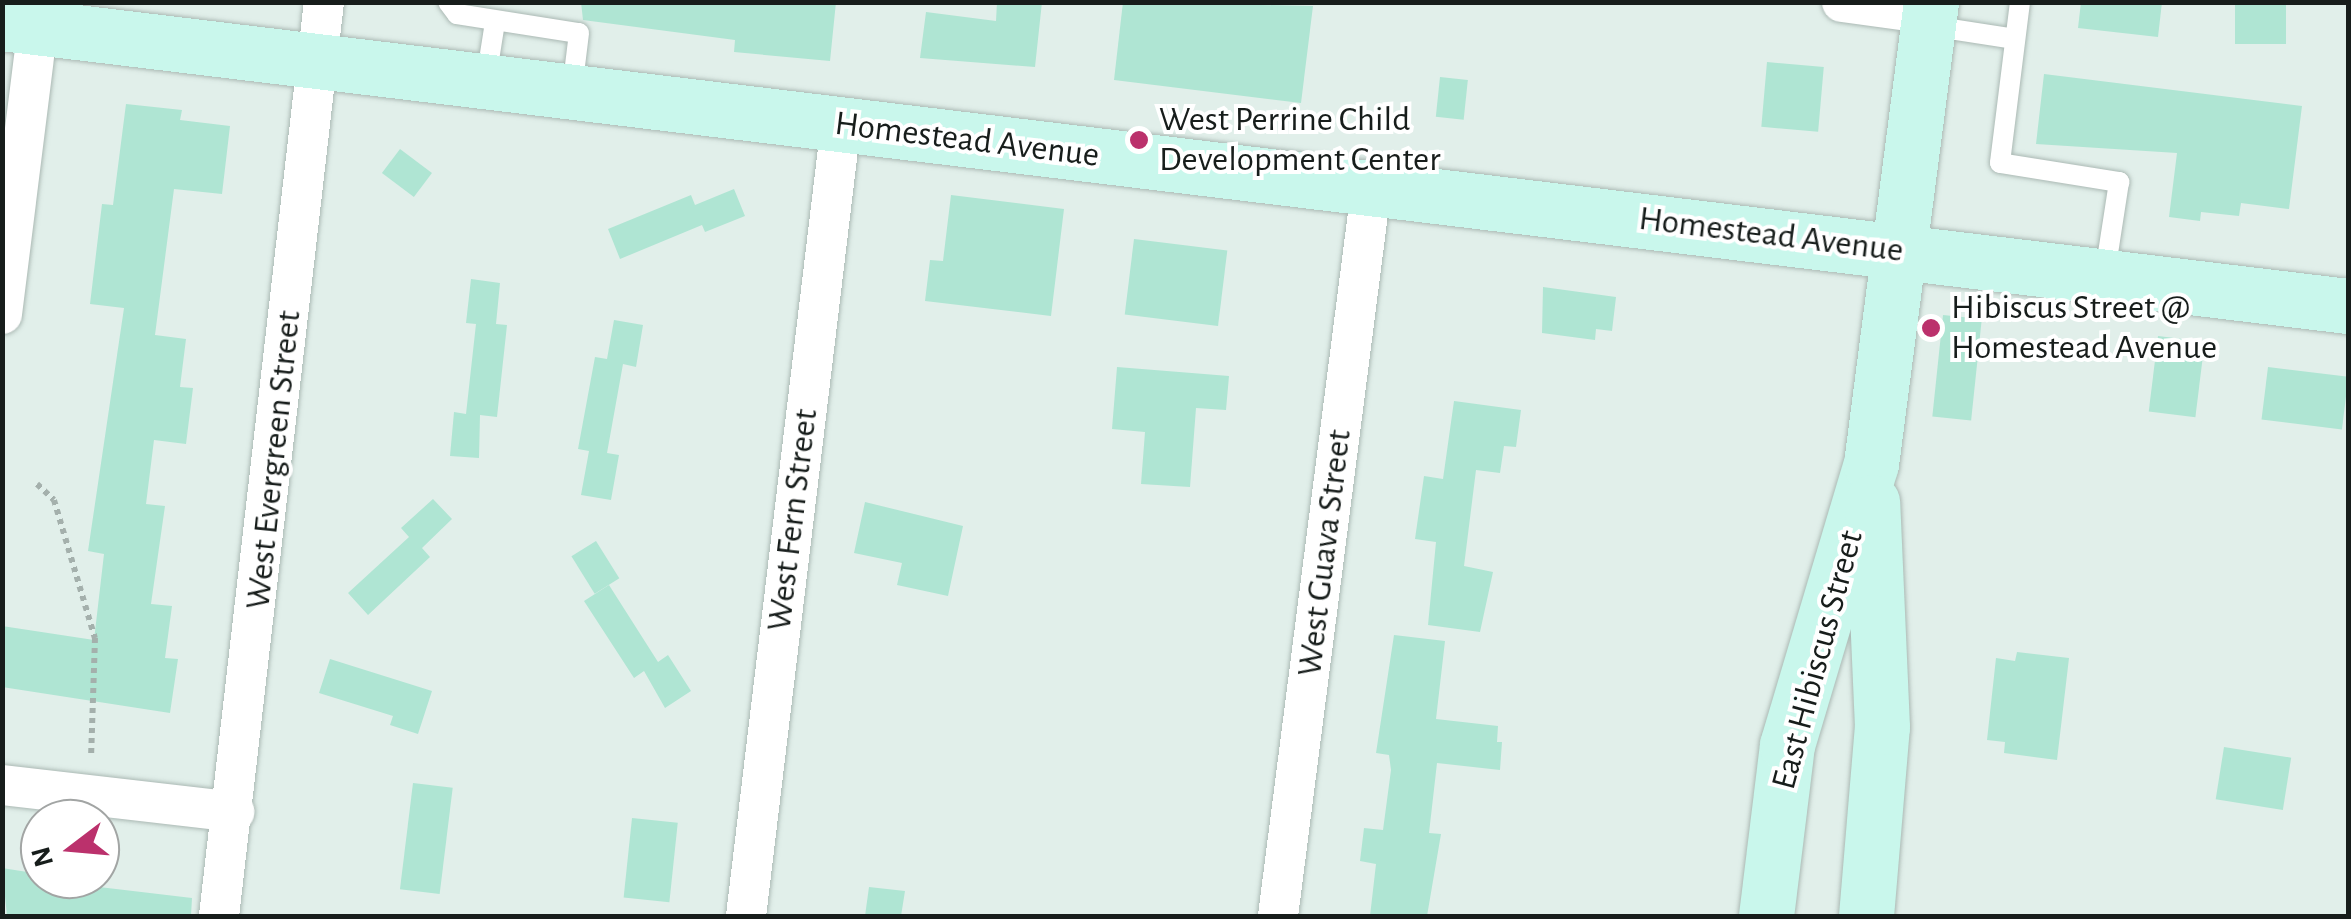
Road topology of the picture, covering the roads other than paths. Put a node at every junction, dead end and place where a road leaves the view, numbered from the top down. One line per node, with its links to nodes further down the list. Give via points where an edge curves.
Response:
1 (324, 2): 9 (street, West Evergreen Street)
2 (448, 2): 6 (lane, via 458,14)
3 (1842, 2): 5 (street)
4 (2020, 2): 8 (lane)
5 (1930, 14): 8 (lane); 14 (street, East Hibiscus Street)
6 (496, 22): 10 (lane); 11 (lane, via 580,33)
7 (20, 25): 9 (street, Homestead Avenue); 17 (street)
8 (2015, 39): 15 (lane, via 2000,163 2119,182)
9 (319, 63): 10 (street, Homestead Avenue); 20 (street, West Evergreen Street)
10 (486, 79): 11 (street, Homestead Avenue)
11 (572, 90): 12 (street, Homestead Avenue)
12 (841, 124): 13 (street, Homestead Avenue); 22 (street, West Fern Street)
13 (1371, 190): 14 (street, Homestead Avenue); 23 (street, West Guava Street)
14 (1900, 249): 15 (street, Homestead Avenue); 18 (street, East Hibiscus Street)
15 (2104, 280): 16 (street, Homestead Avenue)
16 (2348, 306)
17 (2, 314)
18 (1871, 464): 24 (street, East Hibiscus Street, via 1788,745); 25 (street, East Hibiscus Street, via 1882,727)
19 (2, 784): 20 (street)
20 (234, 812): 21 (street, West Evergreen Street)
21 (219, 916)
22 (746, 916)
23 (1278, 916)
24 (1766, 916)
25 (1866, 916)

